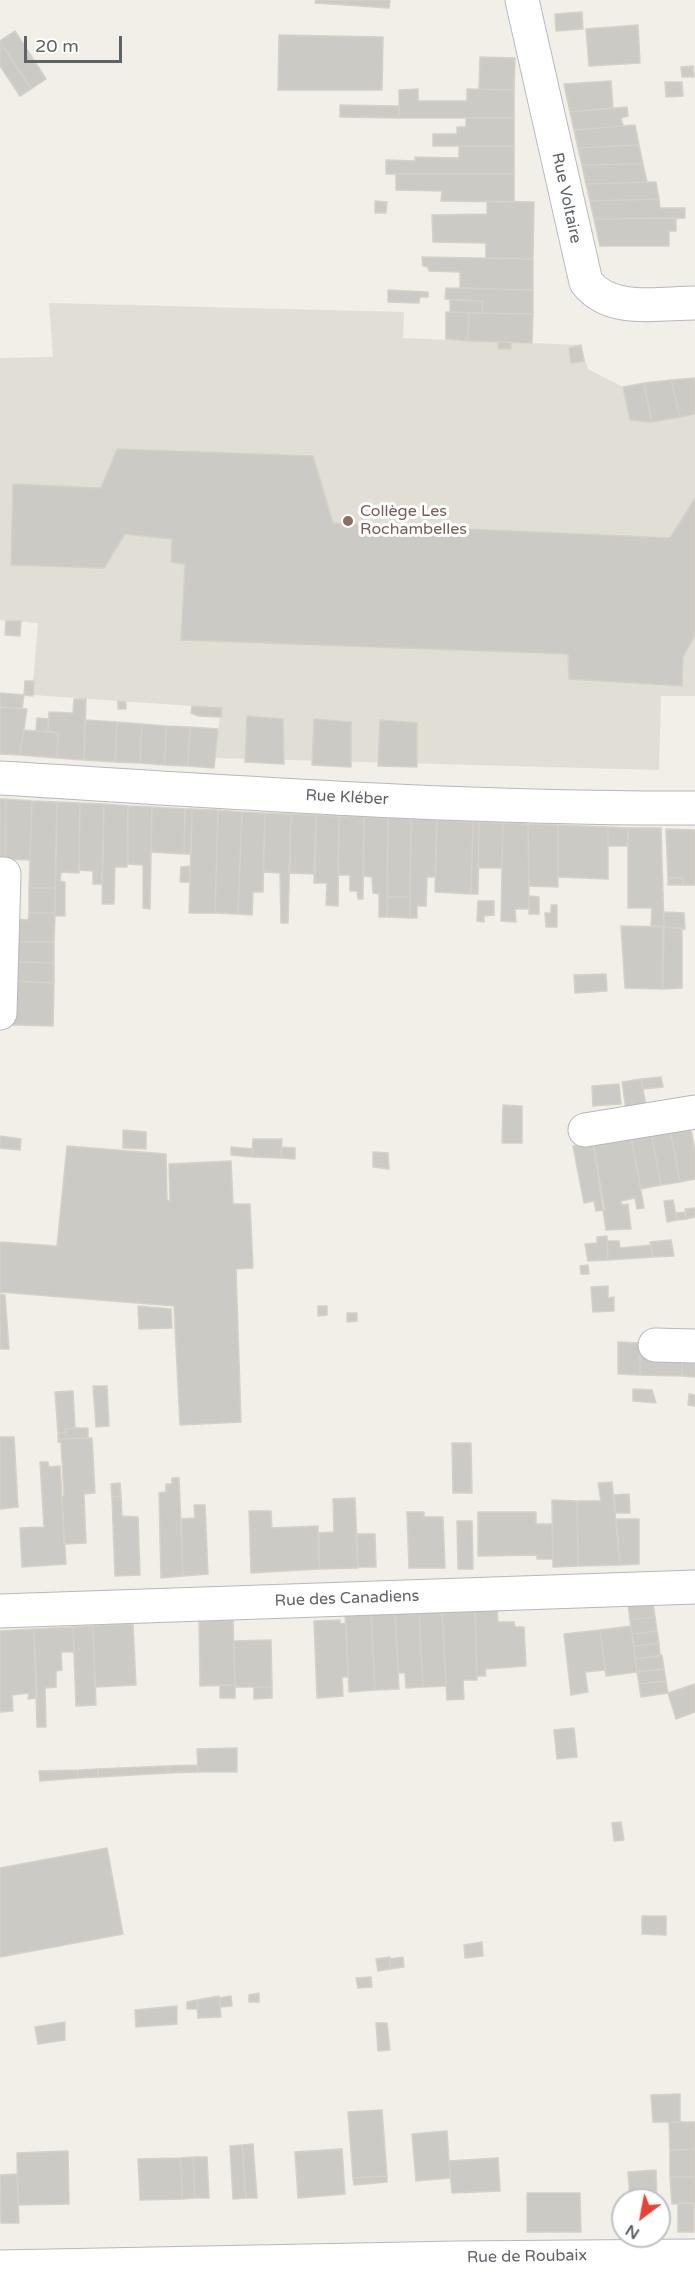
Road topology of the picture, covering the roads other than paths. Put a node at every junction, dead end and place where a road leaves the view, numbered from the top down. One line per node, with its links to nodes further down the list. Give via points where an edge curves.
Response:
1 (522, 0): 2 (street, Rue Voltaire, via 586,282 602,297 626,304)
2 (695, 303)
3 (0, 778): 4 (street, Rue Kléber, via 309,797 598,809)
4 (695, 808)
5 (0, 874): 6 (street, via 4,874)
6 (0, 1013)
7 (695, 1112): 8 (street)
8 (585, 1130)
9 (655, 1345): 10 (street)
10 (695, 1346)
11 (695, 1587): 12 (street, Rue des Canadiens)
12 (0, 1611)
13 (695, 2256): 14 (street, Rue de Roubaix)
14 (592, 2264): 15 (street, Rue de Roubaix)
15 (458, 2265): 17 (street, Rue de Roubaix)
16 (0, 2266): 17 (street, Rue de Roubaix)
17 (88, 2268)

